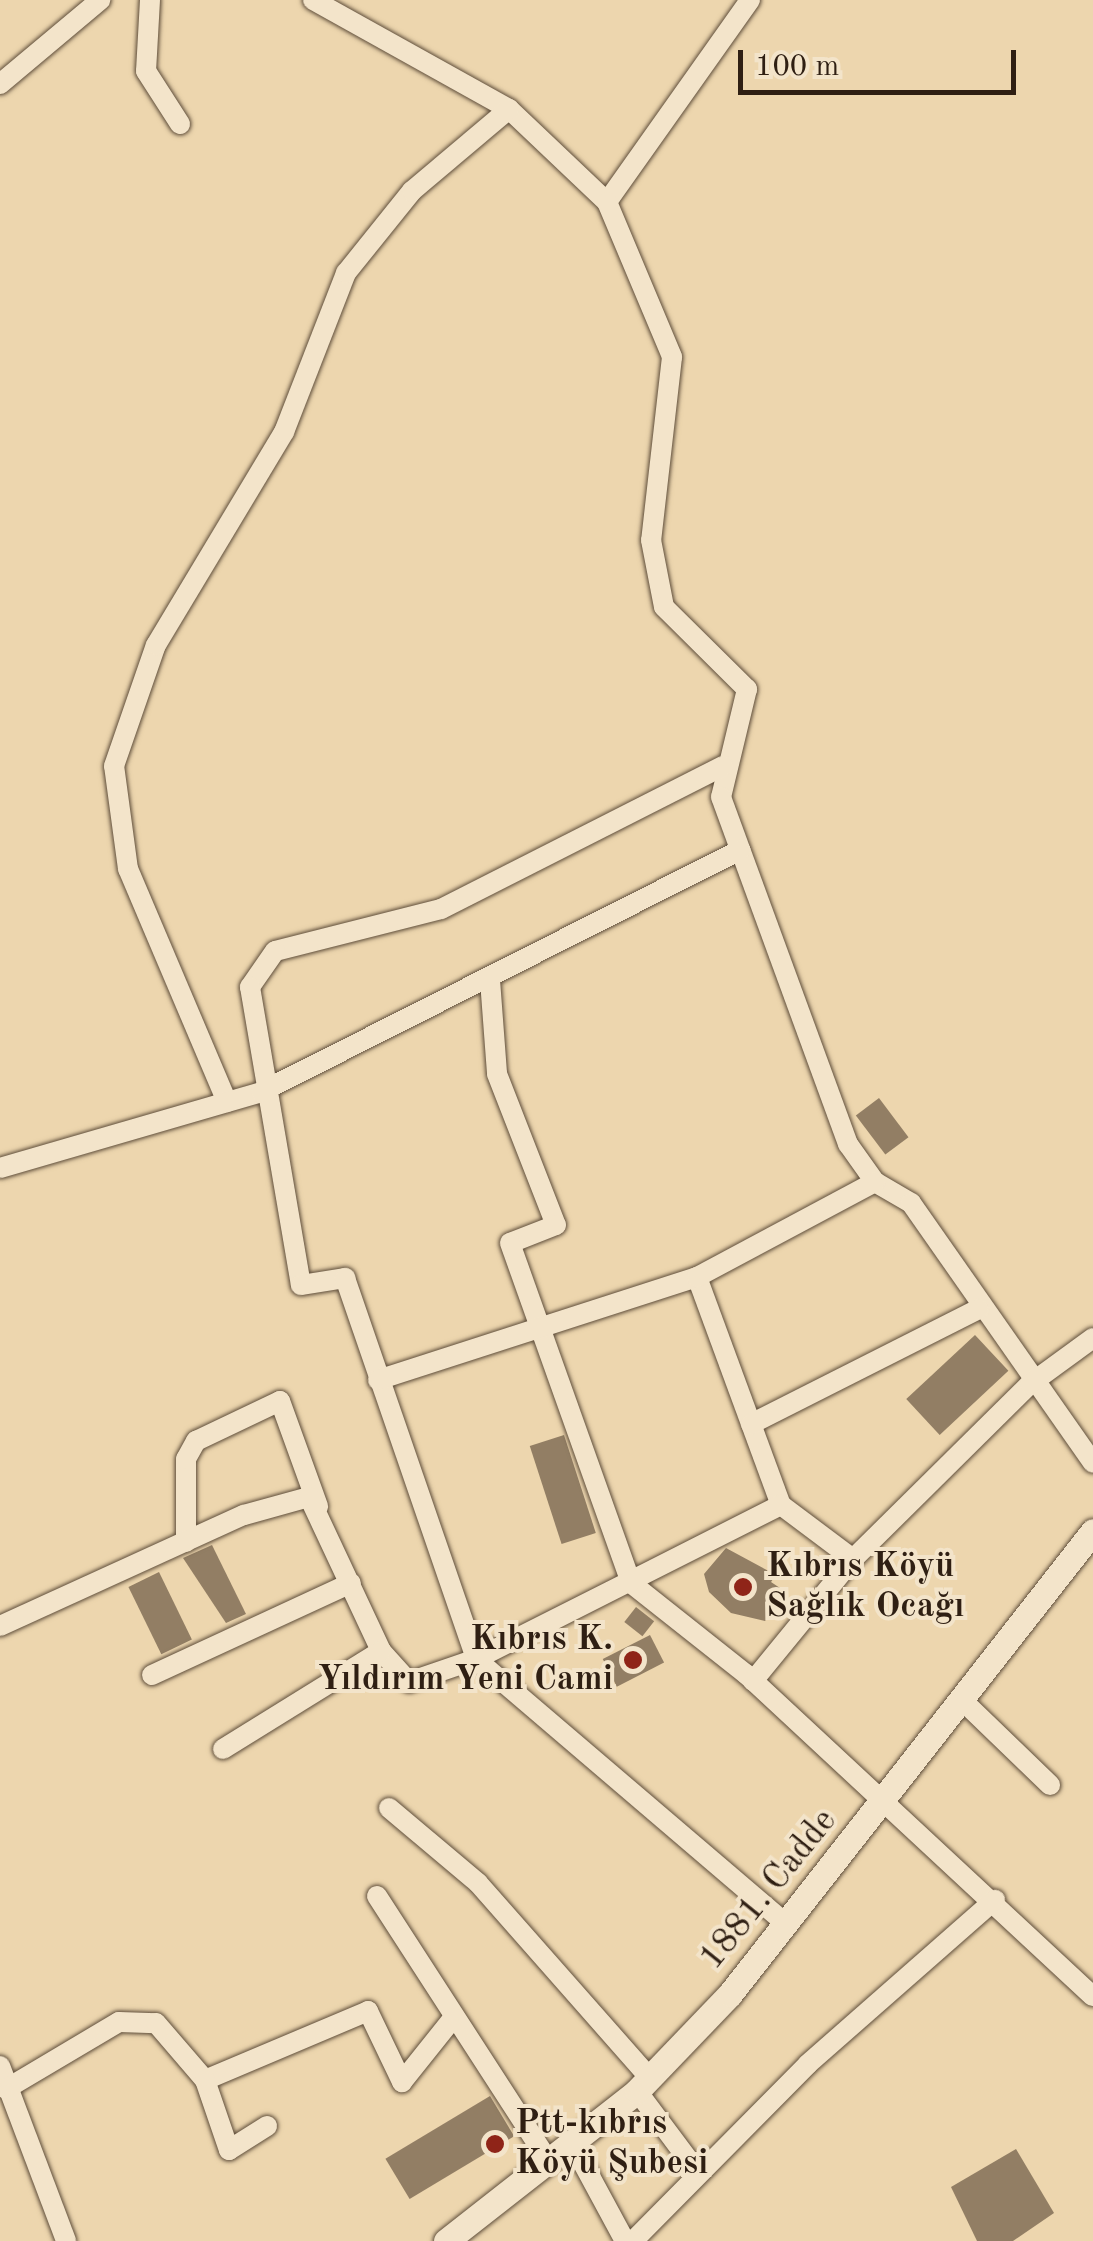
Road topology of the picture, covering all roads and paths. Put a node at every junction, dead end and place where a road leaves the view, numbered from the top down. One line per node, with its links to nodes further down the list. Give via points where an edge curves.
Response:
1 (100, 0): 5 (street)
2 (150, 0): 7 (street, via 146,72)
3 (313, 0): 6 (street)
4 (750, 0): 8 (street)
5 (0, 84)
6 (509, 109): 8 (street); 13 (street, via 412,191 346,272 284,432 156,645 114,766 128,869)
7 (180, 124)
8 (607, 202): 9 (street, via 672,357 651,540 664,607 746,689)
9 (723, 766): 10 (street, via 721,797); 12 (street, via 441,909 275,951 250,987)
10 (740, 850): 11 (street); 15 (street, via 848,1144)
11 (490, 980): 12 (street); 18 (street, via 498,1074 556,1225 510,1244)
12 (261, 1092): 13 (street); 20 (street, via 300,1285 345,1278)
13 (226, 1102): 14 (street)
14 (0, 1168)
15 (875, 1182): 16 (street); 17 (street, via 911,1203)
16 (697, 1278): 18 (street); 22 (street)
17 (979, 1308): 21 (street); 22 (street)
18 (540, 1330): 20 (street); 30 (street)
19 (1093, 1338): 21 (street)
20 (378, 1380): 33 (street)
21 (1030, 1384): 23 (street); 28 (street)
22 (751, 1424): 24 (street)
23 (1093, 1463)
24 (781, 1505): 28 (street); 30 (street)
25 (318, 1508): 27 (street, via 290,1498); 27 (street, via 280,1401 196,1441 186,1459); 29 (street)
26 (1093, 1532): 36 (street, 1881. Cadde)
27 (186, 1542): 31 (street)
28 (852, 1559): 35 (street)
29 (351, 1582): 32 (street); 34 (street)
30 (631, 1583): 33 (street); 35 (street)
31 (0, 1626)
32 (381, 1651): 33 (street, via 408,1682); 37 (street)
33 (476, 1660): 43 (street)
34 (152, 1675)
35 (754, 1681): 39 (street)
36 (963, 1702): 38 (street); 39 (street, 1881. Cadde)
37 (222, 1749)
38 (1050, 1785)
39 (885, 1804): 42 (street); 43 (street, 1881. Cadde)
40 (389, 1808): 48 (street, via 478,1883)
41 (377, 1896): 45 (street)
42 (995, 1900): 44 (street); 53 (street)
43 (787, 1925): 48 (street, 1881. Cadde)
44 (1093, 1996)
45 (453, 2018): 47 (street, via 402,2082 368,2011); 52 (street)
46 (0, 2066): 49 (street)
47 (205, 2080): 49 (street, via 156,2023 119,2022); 50 (street, via 229,2150)
48 (643, 2084): 51 (street, 1881. Cadde); 53 (street)
49 (6, 2089): 54 (street)
50 (267, 2126)
51 (572, 2143): 52 (street, 1881. Cadde); 56 (street)
52 (549, 2162): 55 (street, 1881. Cadde)
53 (696, 2170): 57 (street)
54 (66, 2241)
55 (446, 2241)
56 (625, 2241)
57 (633, 2241)

